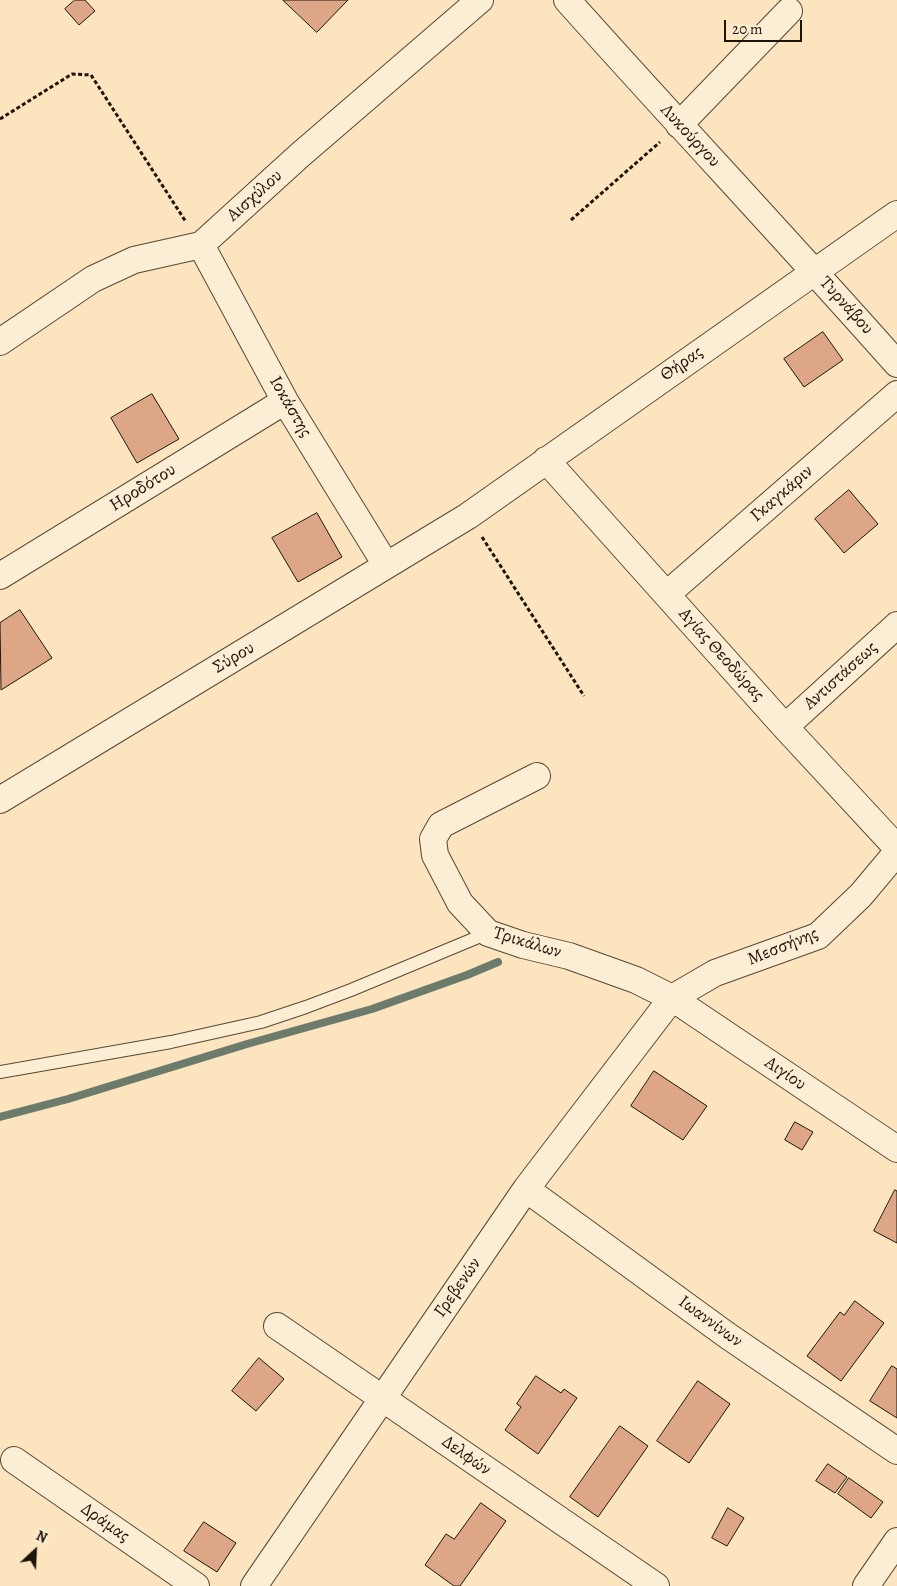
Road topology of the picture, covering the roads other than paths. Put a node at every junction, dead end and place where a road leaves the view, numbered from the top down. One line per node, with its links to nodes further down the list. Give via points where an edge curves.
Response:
1 (480, 0): 6 (street, Αισχύλου)
2 (567, 0): 4 (street, Λυκούργου)
3 (789, 11): 4 (street)
4 (679, 125): 7 (street, Λυκούργου)
5 (897, 214): 7 (street, Θήρας)
6 (201, 245): 8 (street, Αισχύλου, via 134,260 93,279); 11 (street, Ιοκάστης)
7 (814, 271): 9 (street, Τυρνάβου); 12 (street, Θήρας)
8 (0, 342)
9 (897, 364)
10 (897, 394): 16 (street, Γκαγκάριν)
11 (285, 401): 14 (street, Ιοκάστης); 15 (street, Ηροδότου)
12 (546, 460): 13 (street, Θήρας); 16 (street, Αγίας Θεοδώρας)
13 (468, 516): 14 (street, Σύρου)
14 (386, 565): 20 (street, Σύρου)
15 (0, 576)
16 (667, 594): 18 (street, Αγίας Θεοδώρας)
17 (897, 625): 18 (street, Αντιστάσεως)
18 (785, 727): 21 (street, Αγίας Θεοδώρας)
19 (537, 776): 22 (street, Τρικάλων, via 441,825 433,839 435,855 460,902)
20 (0, 800)
21 (897, 850): 23 (street, Μεσσήνης, via 861,895 818,936 715,973)
22 (488, 933): 23 (street, Τρικάλων, via 569,956 636,980); 24 (lane, via 351,990 261,1022 171,1042)
23 (672, 998): 25 (street, Αιγίου); 26 (street, Γρεβενών)
24 (0, 1072)
25 (897, 1150)
26 (526, 1189): 28 (street, Γρεβενών); 29 (street, Ιωαννίνων, via 728,1336)
27 (277, 1326): 28 (street, Δελφών)
28 (383, 1398): 33 (street, Γρεβενών); 34 (street, Δελφών)
29 (897, 1451)
30 (14, 1460): 32 (street, Δράμας)
31 (897, 1541): 35 (street)
32 (196, 1586)
33 (254, 1586)
34 (656, 1586)
35 (866, 1586)

